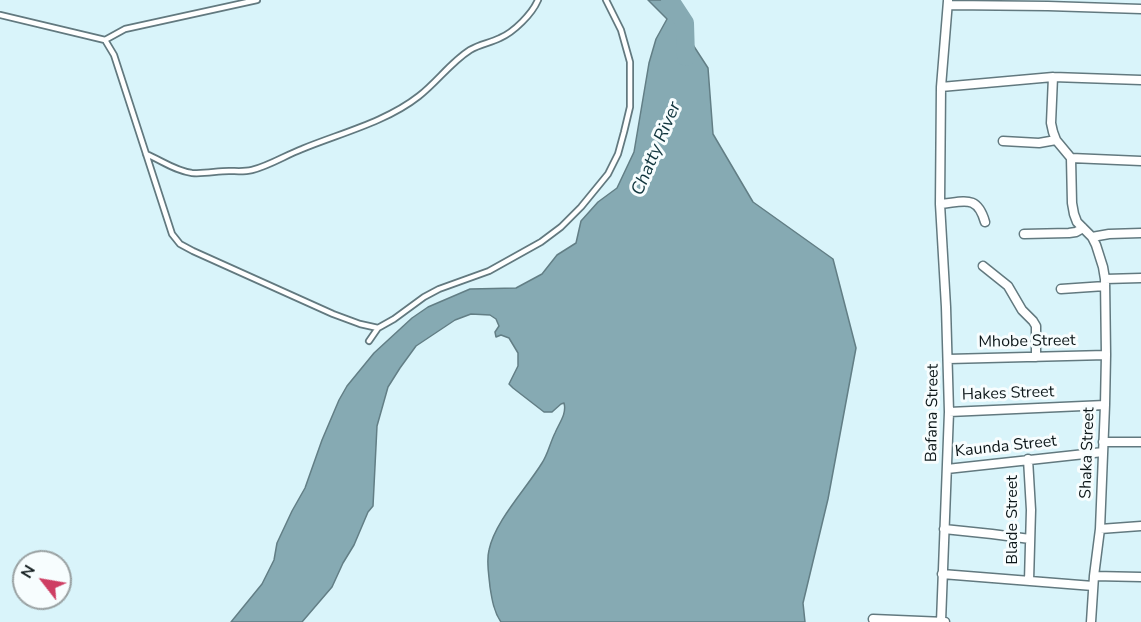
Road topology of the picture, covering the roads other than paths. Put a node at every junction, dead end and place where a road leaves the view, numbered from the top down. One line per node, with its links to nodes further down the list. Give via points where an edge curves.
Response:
1 (257, 0): 7 (lane, via 125,29)
2 (538, 0): 13 (lane, via 522,22 501,38 471,50 418,97 390,114 266,165 250,170 192,173)
3 (606, 0): 26 (lane, via 621,30 630,62 630,107 618,154 608,174 581,207 541,242 489,271 439,289)
4 (948, 2): 5 (street); 10 (street, Bafana Street)
5 (1141, 9)
6 (0, 15): 7 (lane)
7 (105, 40): 13 (lane, via 114,55)
8 (1053, 77): 9 (street); 10 (street); 11 (street, via 1051,123)
9 (1141, 80)
10 (941, 87): 16 (street, Bafana Street)
11 (1056, 140): 12 (street); 14 (street)
12 (1003, 141)
13 (146, 154): 26 (lane, via 172,234 180,244 333,314)
14 (1071, 158): 15 (street); 18 (street, Shaka Street, via 1072,203 1077,222)
15 (1141, 161)
16 (940, 204): 17 (street, via 975,203); 30 (street, Bafana Street)
17 (985, 222)
18 (1083, 228): 20 (street, via 1069,233); 21 (street, Shaka Street)
19 (1141, 233): 21 (street)
20 (1024, 234)
21 (1092, 237): 24 (street, Shaka Street, via 1101,256)
22 (983, 266): 29 (street, via 1008,286 1036,326)
23 (1141, 278): 24 (street)
24 (1105, 282): 25 (street); 28 (street, Shaka Street)
25 (1061, 289)
26 (378, 328): 27 (lane)
27 (369, 341)
28 (1106, 355): 29 (street, Mhobe Street); 31 (street, Shaka Street)
29 (1036, 357): 30 (street, Mhobe Street)
30 (948, 359): 32 (street, Bafana Street)
31 (1105, 405): 32 (street, Hakes Street); 34 (street, Shaka Street)
32 (949, 412): 36 (street, Bafana Street)
33 (1141, 442): 34 (street, Kaunda Street)
34 (1103, 447): 35 (street, Kaunda Street); 39 (street, Shaka Street)
35 (1028, 459): 36 (street, Kaunda Street); 40 (street, Blade Street)
36 (947, 469): 38 (street, Bafana Street)
37 (1141, 526): 39 (street)
38 (944, 529): 40 (street); 41 (street, Bafana Street)
39 (1100, 529): 44 (street, Shaka Street)
40 (1030, 539): 43 (street, Blade Street)
41 (942, 574): 43 (street); 46 (street, Bafana Street)
42 (1141, 577): 44 (street)
43 (1029, 581): 44 (street)
44 (1093, 581): 47 (street, Shaka Street)
45 (873, 619): 46 (street)
46 (942, 622)
47 (1091, 622)

